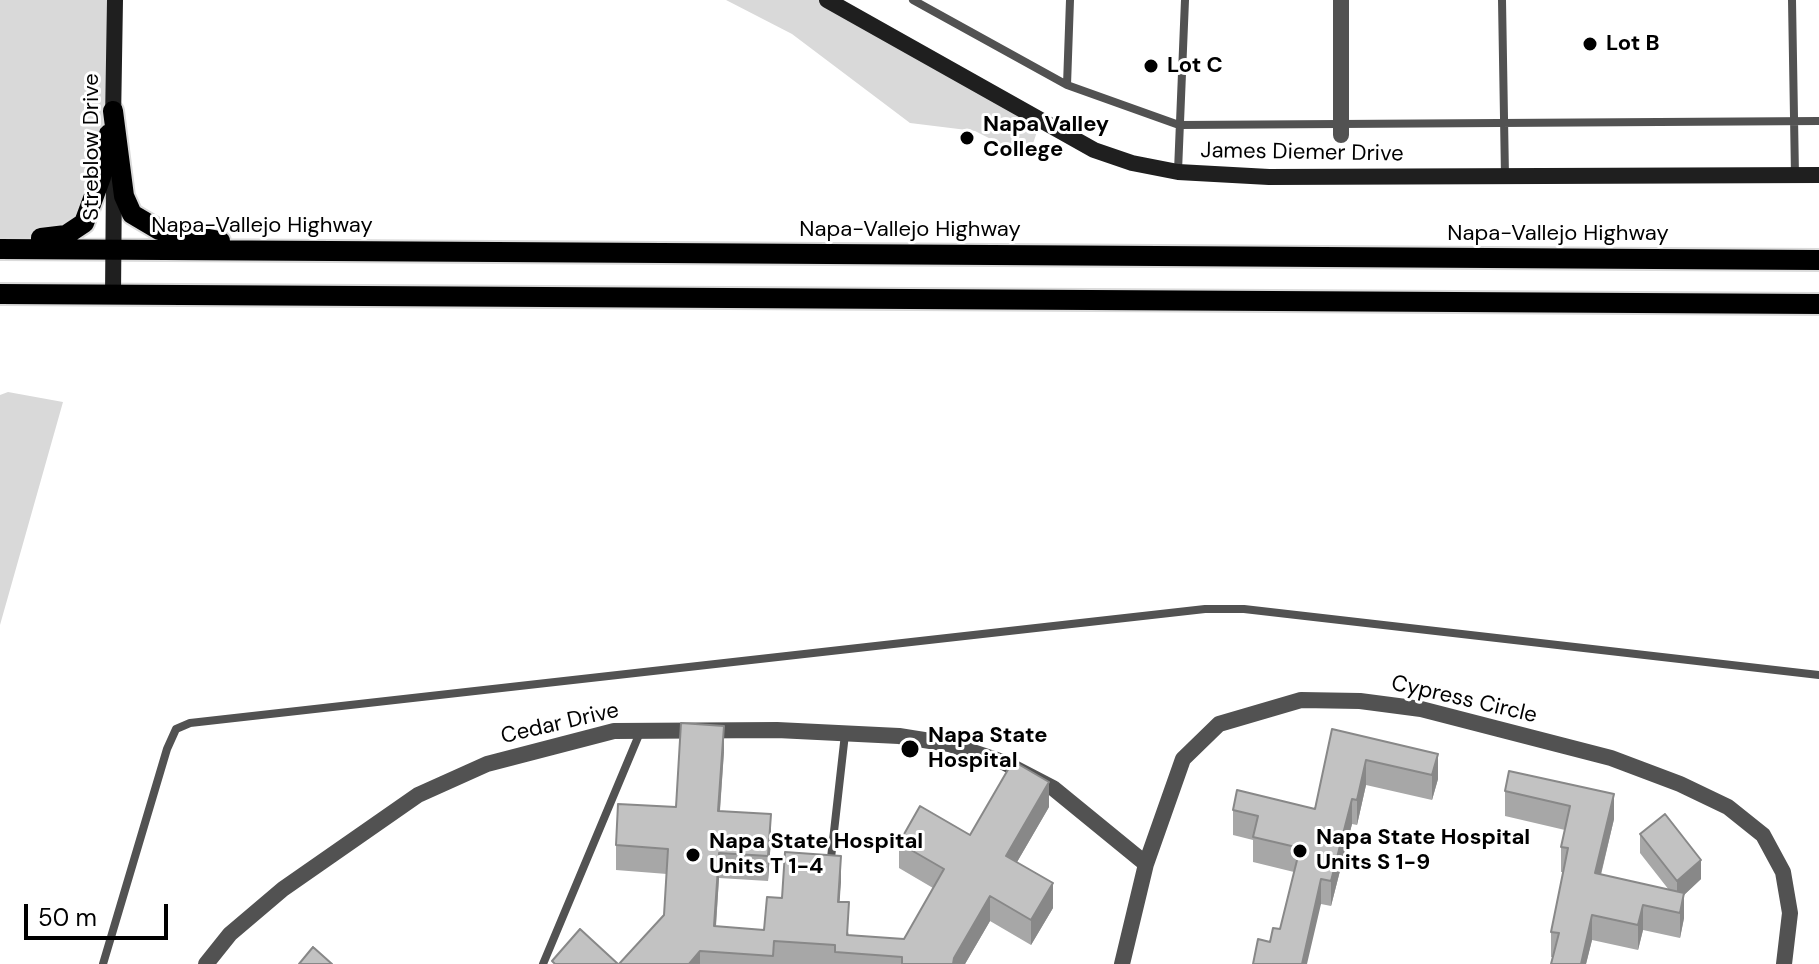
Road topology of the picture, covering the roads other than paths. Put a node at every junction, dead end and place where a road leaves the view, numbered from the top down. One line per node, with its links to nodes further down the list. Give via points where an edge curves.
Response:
1 (115, 0): 10 (street, Streblow Drive)
2 (827, 0): 16 (street, James Diemer Drive, via 1094,150)
3 (913, 0): 9 (lane)
4 (1070, 0): 9 (lane)
5 (1185, 0): 13 (lane)
6 (1341, 0): 15 (street)
7 (1502, 0): 14 (lane)
8 (1792, 0): 11 (lane)
9 (1067, 85): 13 (lane)
10 (113, 111): 20 (main road, via 101,177 84,223 66,235); 22 (street, Streblow Drive); 23 (main road, via 121,180 132,214 159,230)
11 (1794, 121): 12 (lane); 14 (lane); 17 (lane)
12 (1819, 121)
13 (1179, 125): 15 (lane); 16 (lane)
14 (1504, 125): 15 (lane); 19 (lane)
15 (1341, 130)
16 (1178, 172): 19 (street, James Diemer Drive, via 1244,177)
17 (1795, 175): 18 (street, James Diemer Drive); 19 (street, James Diemer Drive)
18 (1819, 175)
19 (1505, 176)
20 (0, 242)
21 (0, 249): 22 (main road, Napa-Vallejo Highway)
22 (114, 250): 23 (main road, Napa-Vallejo Highway); 26 (street, Streblow Drive)
23 (261, 250): 24 (main road, Napa-Vallejo Highway)
24 (1819, 260)
25 (0, 294): 26 (main road)
26 (113, 295): 27 (main road)
27 (1819, 304)
28 (1819, 675): 33 (lane, via 1244,609 1205,609 190,723 176,729 167,749)
29 (641, 729): 30 (street, Cedar Drive); 34 (street, Cedar Drive, via 547,746 487,764 418,795 283,889 230,934); 35 (lane)
30 (845, 734): 31 (lane); 32 (street, Cedar Drive, via 922,739 1003,762 1053,788)
31 (831, 858)
32 (1146, 864): 36 (street, Cypress Circle); 37 (street, Cypress Circle, via 1183,759 1219,724 1301,700 1421,709 1611,758 1728,807 1763,835 1783,872 1790,913)
33 (103, 964)
34 (206, 964)
35 (543, 964)
36 (1122, 964)
37 (1784, 964)

